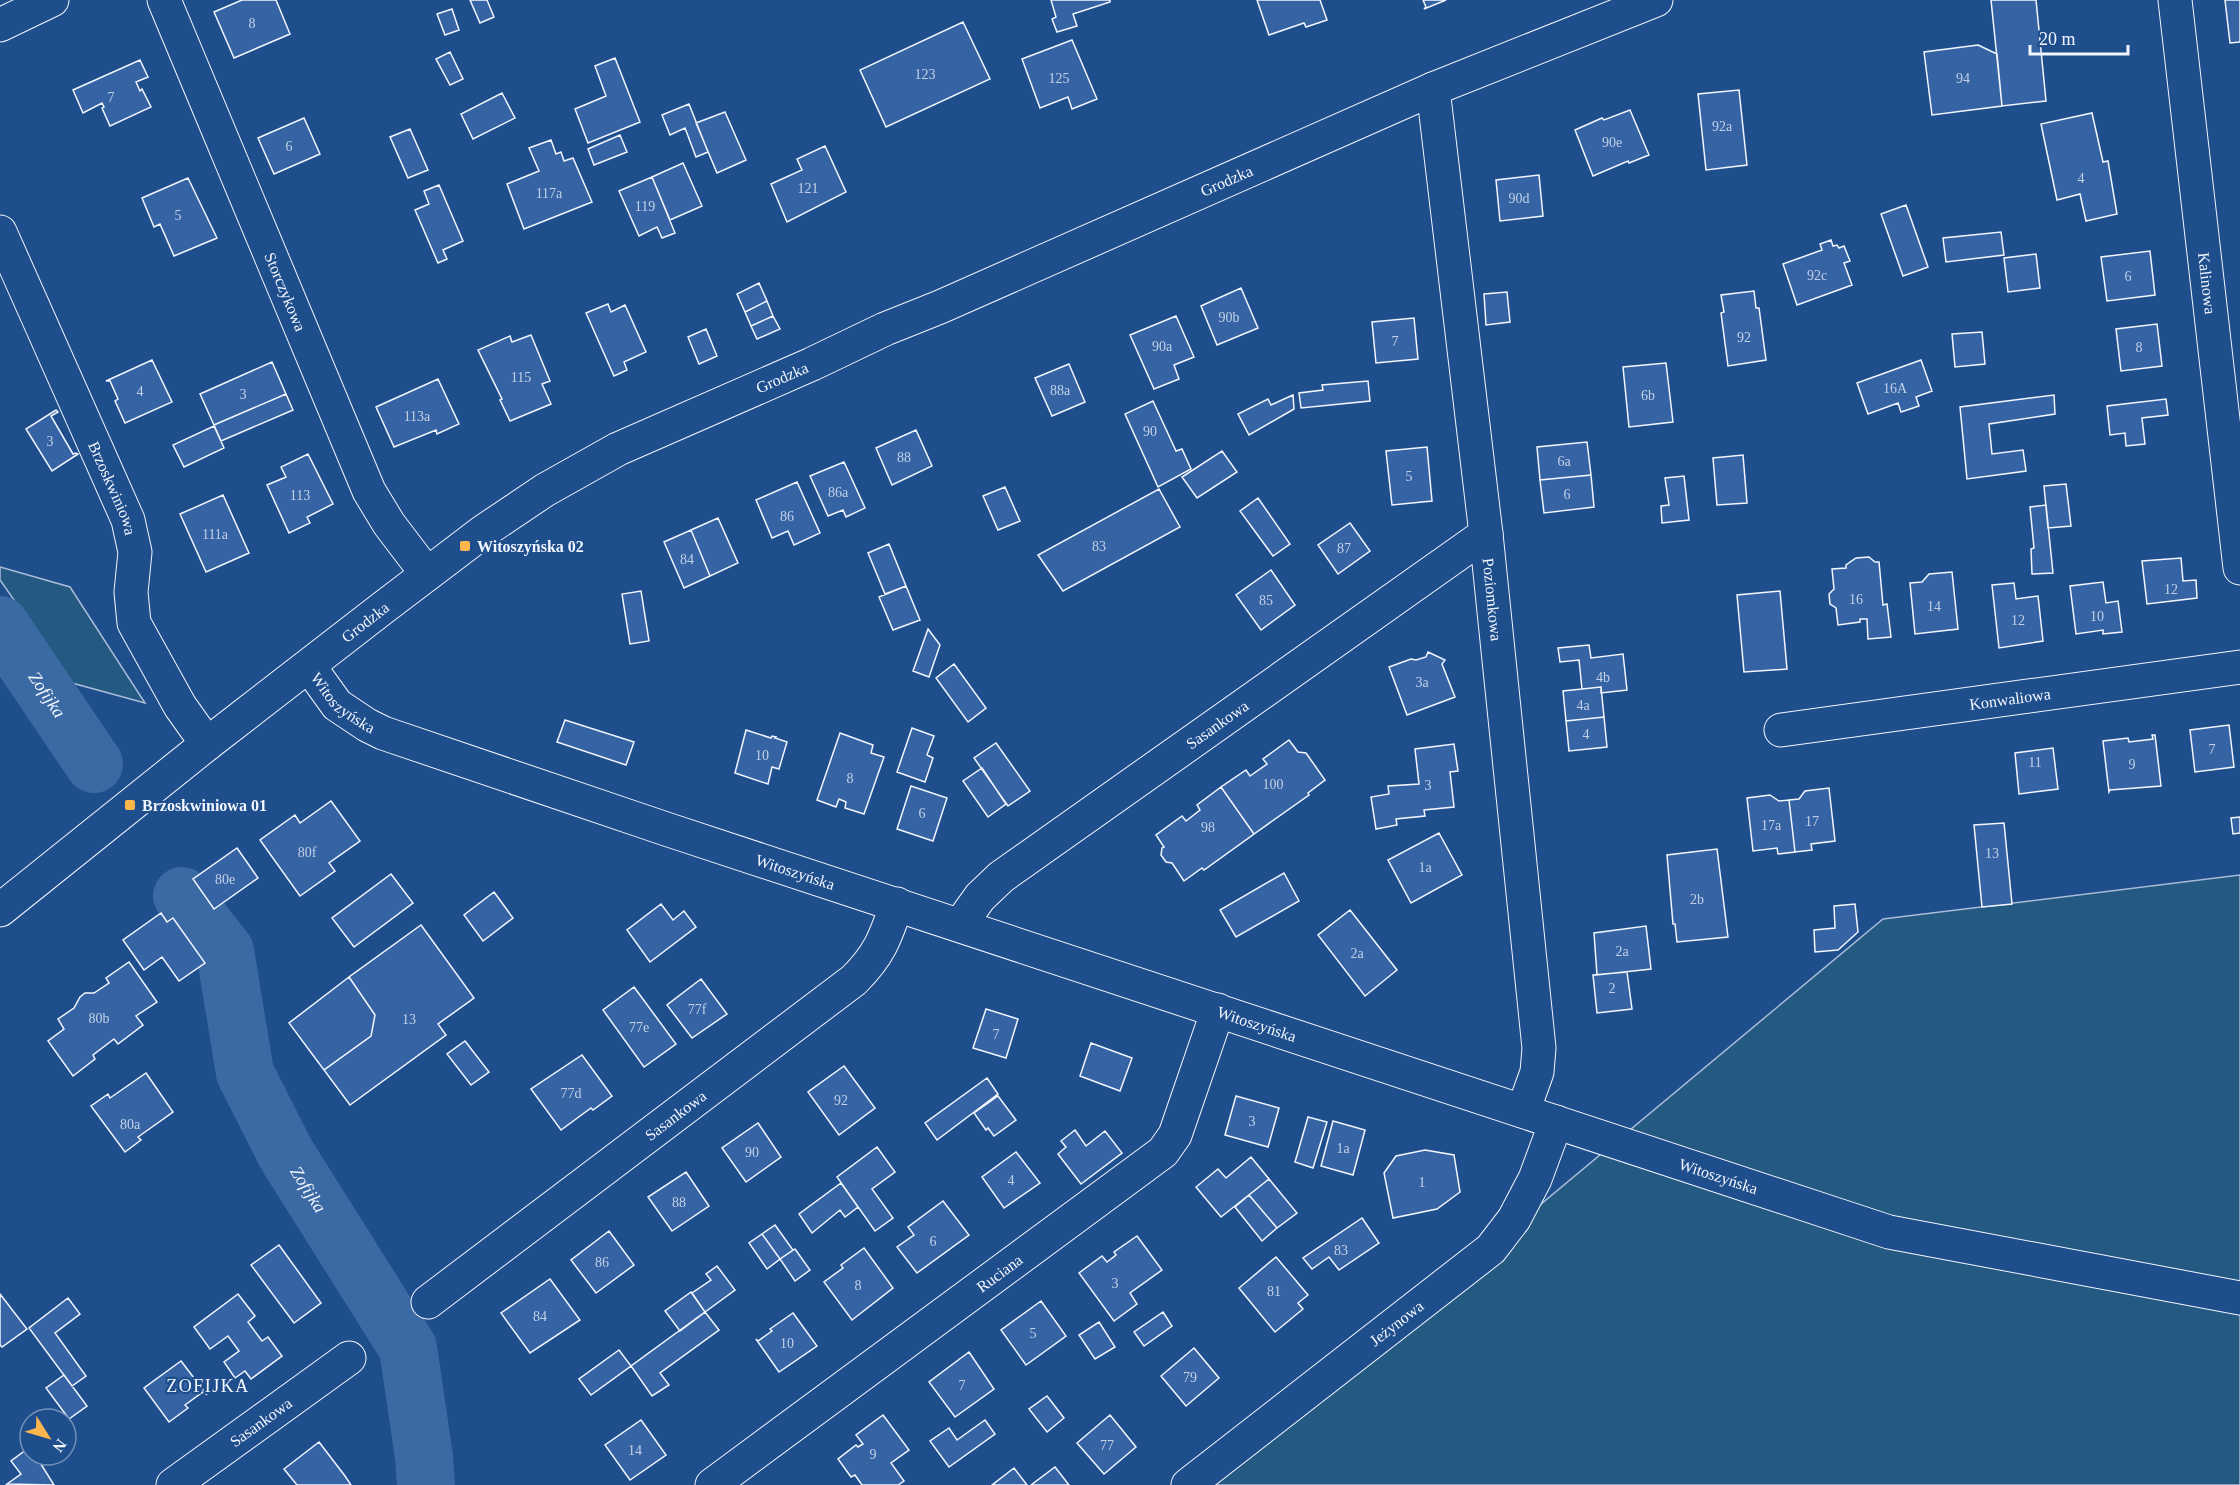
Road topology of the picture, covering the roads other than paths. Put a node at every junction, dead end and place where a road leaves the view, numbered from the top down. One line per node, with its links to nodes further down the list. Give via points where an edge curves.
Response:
1 (52, 0): 5 (street)
2 (164, 0): 10 (street, Storczykowa, via 369,490)
3 (1656, 0): 6 (street, Grodzka)
4 (2175, 0): 9 (street, Kalinowa)
5 (0, 25)
6 (1433, 89): 8 (street, Poziomkowa); 10 (street, Grodzka, via 618,449 545,490)
7 (0, 232): 14 (street, Brzoskwiniowa, via 128,520 135,552 131,592 134,623 180,706)
8 (1486, 534): 17 (street, Sasankowa, via 1000,877); 19 (street, Poziomkowa, via 1539,1048 1537,1072)
9 (2240, 568)
10 (427, 574): 11 (street, Grodzka)
11 (309, 666): 14 (street, Grodzka); 15 (street, Witoszyńska, via 337,705 383,733)
12 (2240, 667): 13 (street, Konwaliowa)
13 (1781, 730)
14 (207, 744): 16 (street, Grodzka)
15 (897, 904): 17 (street, Witoszyńska); 22 (street, Sasankowa, via 884,941 872,962 854,980)
16 (0, 910)
17 (960, 925): 18 (street, Witoszyńska)
18 (1218, 1010): 19 (street, Witoszyńska); 25 (street, Ruciana, via 1175,1135 1162,1152)
19 (1523, 1111): 20 (street, Witoszyńska)
20 (1556, 1122): 21 (street, Witoszyńska, via 1889,1232); 26 (street, Jeżynowa, via 1535,1179 1514,1219 1491,1249)
21 (2240, 1298)
22 (428, 1302)
23 (349, 1358): 24 (street, Sasankowa)
24 (173, 1485)
25 (712, 1485)
26 (1188, 1485)

